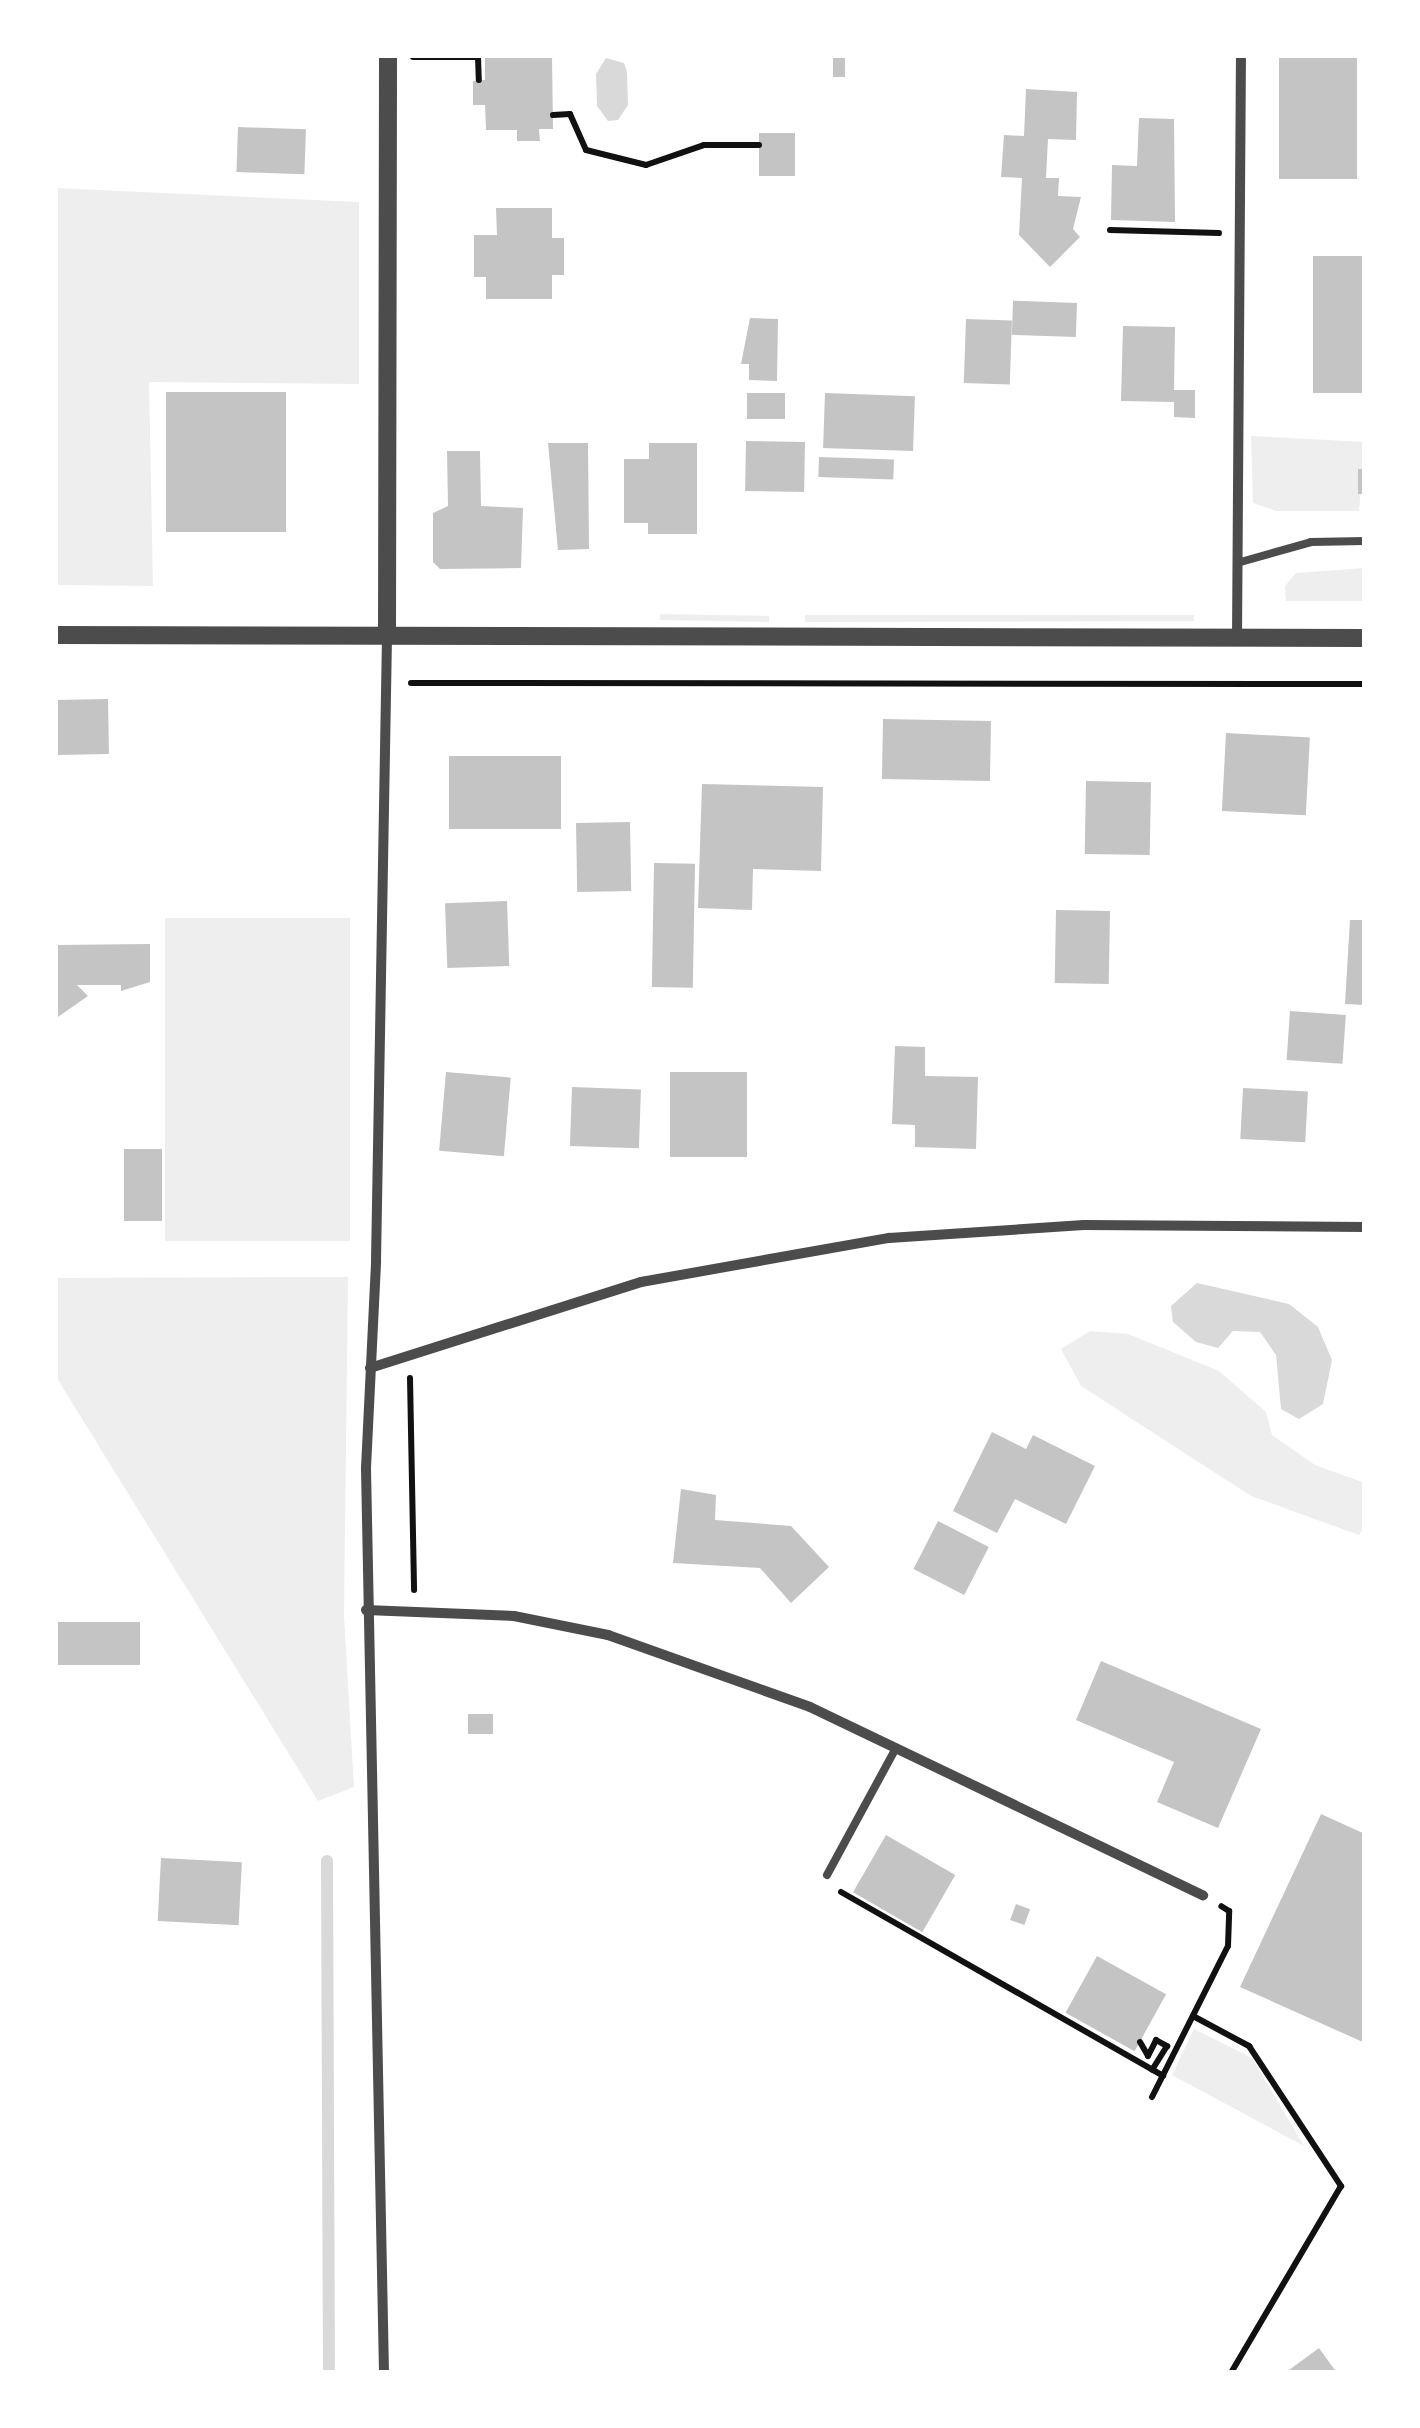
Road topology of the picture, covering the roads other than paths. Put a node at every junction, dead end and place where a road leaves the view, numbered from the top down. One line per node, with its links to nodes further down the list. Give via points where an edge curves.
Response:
1 (1241, 55): 4 (street)
2 (388, 56): 6 (street)
3 (1365, 541): 4 (lane, via 1311,542)
4 (1237, 563): 7 (street)
5 (55, 635): 6 (street)
6 (387, 636): 7 (street); 10 (street)
7 (1237, 638): 8 (street)
8 (1365, 638)
9 (1365, 1227): 10 (street, via 1084,1225 889,1238 642,1282)
10 (370, 1368): 11 (street)
11 (366, 1610): 12 (street, via 514,1616 608,1635 810,1707); 15 (street)
12 (896, 1748): 13 (lane); 14 (street)
13 (827, 1875)
14 (1203, 1895)
15 (384, 2373)

